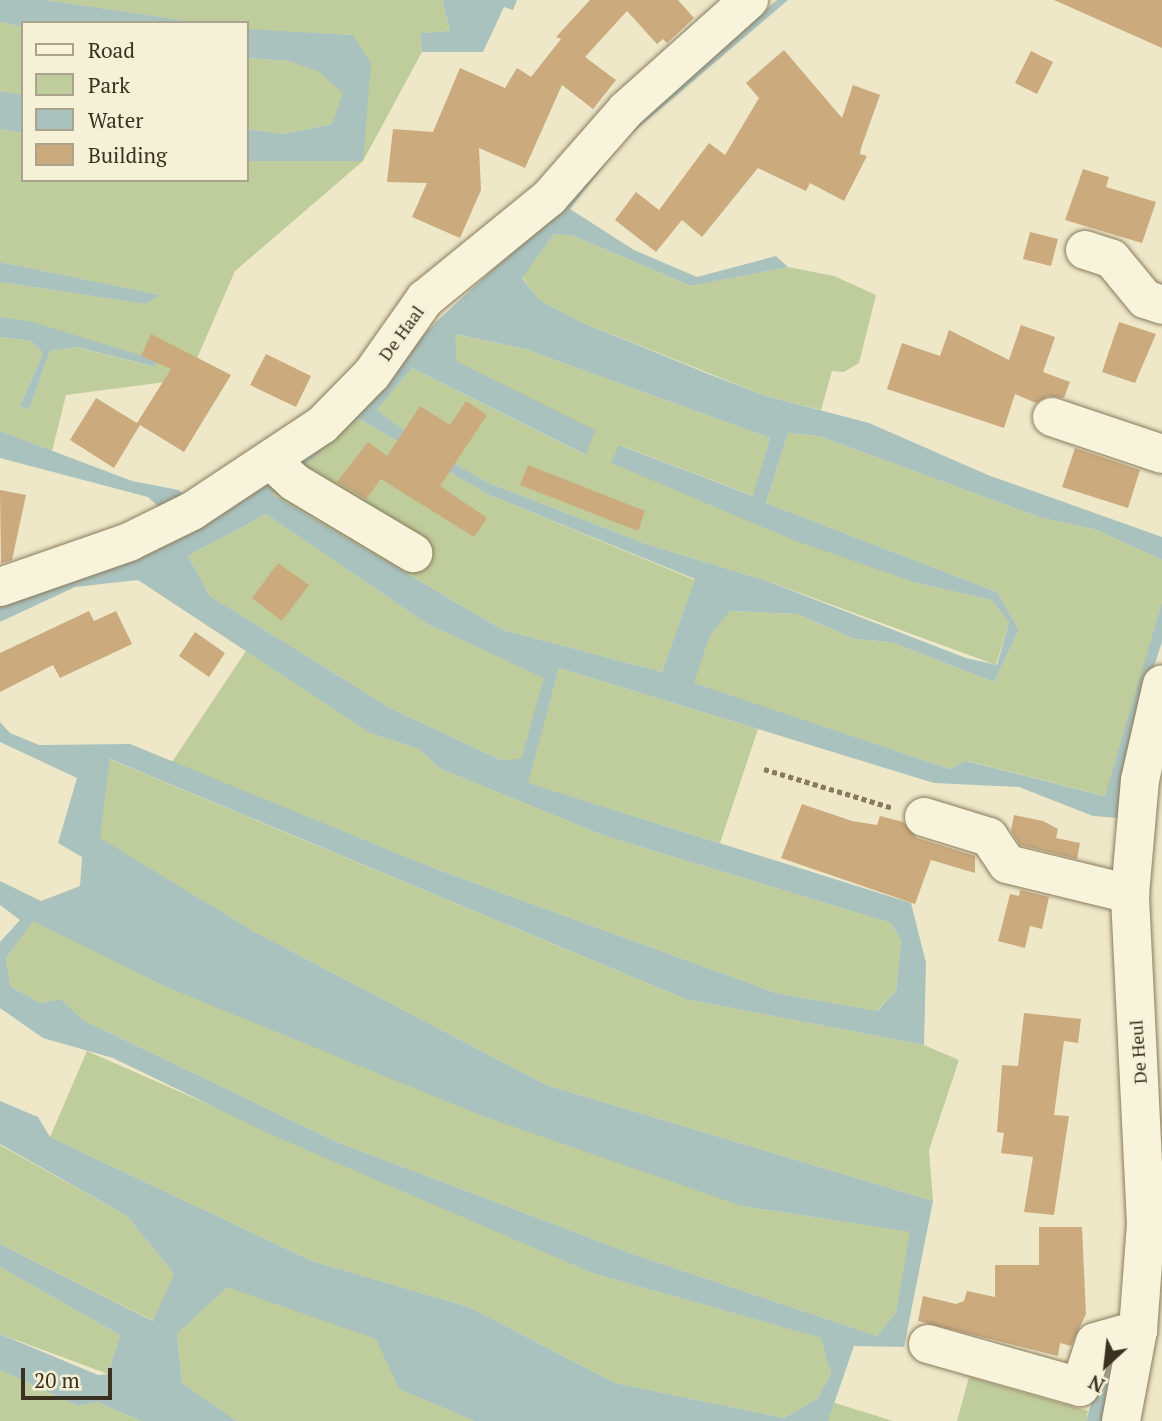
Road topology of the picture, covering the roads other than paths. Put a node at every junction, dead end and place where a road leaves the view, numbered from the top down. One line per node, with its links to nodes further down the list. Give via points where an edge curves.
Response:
1 (749, 0): 6 (street, De Haal, via 626,110 549,198 425,299 372,374)
2 (1085, 250): 3 (street, via 1112,260 1145,299)
3 (1162, 305)
4 (1052, 417): 5 (street)
5 (1162, 454)
6 (280, 470): 7 (street); 8 (street, De Haal, via 129,542)
7 (413, 553)
8 (0, 587)
9 (1162, 684): 11 (street, De Heul, via 1140,780)
10 (924, 817): 11 (street, via 989,837 1007,864)
11 (1130, 894): 12 (street, De Heul, via 1146,1224)
12 (1138, 1330): 13 (street, via 1095,1342 1080,1387); 14 (street, De Heul)
13 (929, 1344)
14 (1121, 1421)

